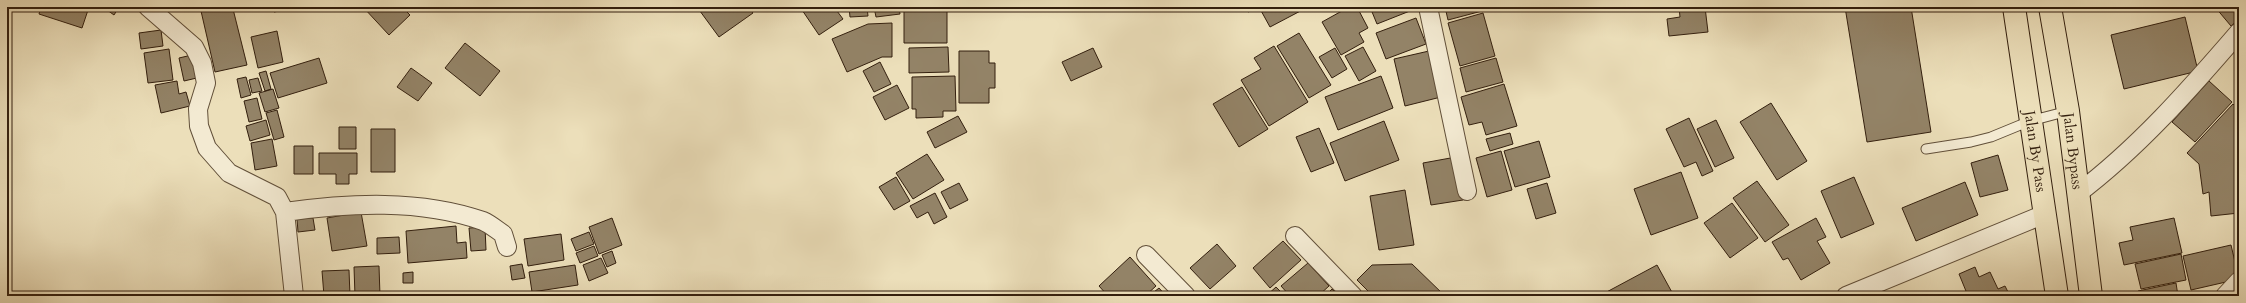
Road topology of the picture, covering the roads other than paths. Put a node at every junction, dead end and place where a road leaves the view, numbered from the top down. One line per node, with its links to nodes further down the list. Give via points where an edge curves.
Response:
1 (148, 7): 11 (street, via 194,47 200,58 206,83 198,109 199,126 207,148 229,173 277,198)
2 (1428, 7): 9 (street)
3 (2014, 7): 7 (highway, Jalan By Pass)
4 (2050, 7): 6 (highway, Jalan Bypass)
5 (2239, 32): 10 (street, via 2190,89 2139,141)
6 (2068, 111): 7 (lane); 10 (highway, Jalan Bypass)
7 (2030, 121): 8 (lane, via 1991,137); 12 (highway, Jalan By Pass)
8 (1926, 149)
9 (1467, 191)
10 (2077, 194): 22 (highway, Jalan Bypass)
11 (285, 212): 14 (street, via 324,206 388,204 437,210 484,222 503,234); 17 (street)
12 (2046, 214): 20 (street); 21 (highway, Jalan By Pass)
13 (1295, 236): 19 (street)
14 (507, 247)
15 (1146, 255): 18 (street)
16 (2239, 281): 23 (street)
17 (294, 296)
18 (1186, 296)
19 (1354, 296)
20 (1846, 296)
21 (2058, 296)
22 (2091, 296)
23 (2225, 296)

